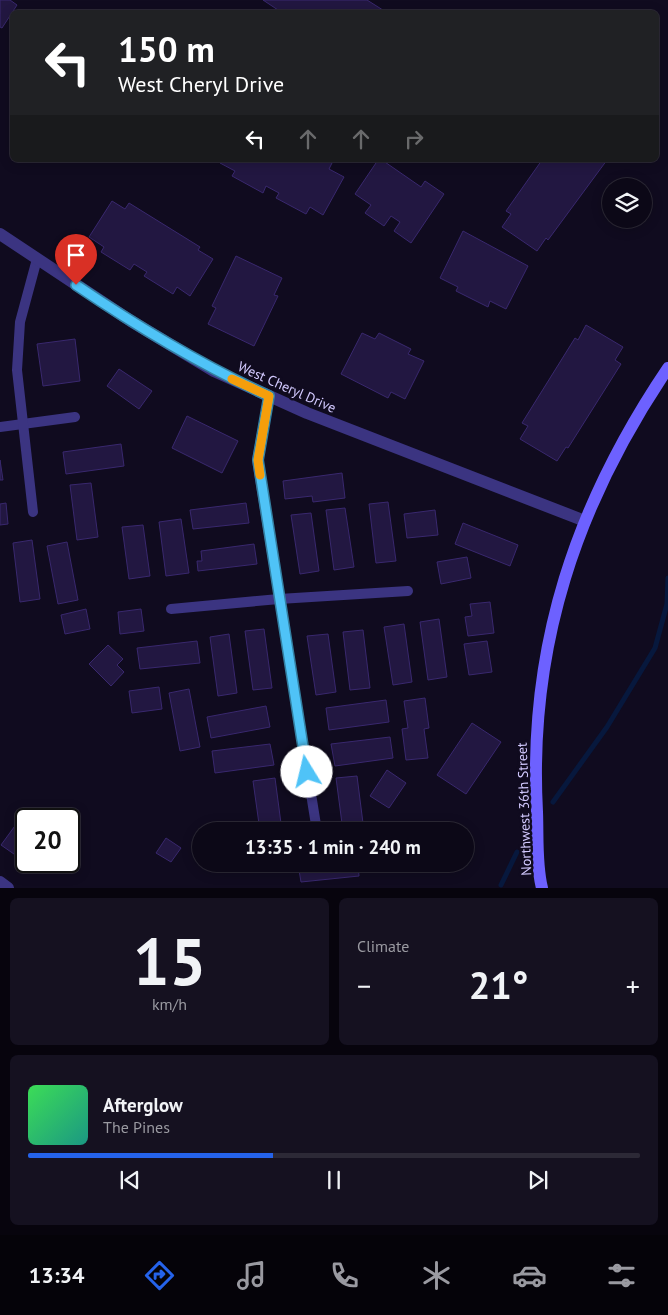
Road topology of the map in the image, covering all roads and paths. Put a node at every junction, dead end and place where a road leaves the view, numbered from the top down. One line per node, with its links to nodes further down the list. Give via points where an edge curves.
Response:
1 (0, 234): 2 (street, West Cheryl Drive)
2 (37, 259): 4 (street, West Cheryl Drive, via 214,371); 6 (lane, via 20,322 17,370)
3 (668, 368): 9 (main road, Northwest 36th Street, via 632,423)
4 (269, 396): 9 (street, West Cheryl Drive); 11 (lane, via 258,460)
5 (75, 416): 6 (lane)
6 (24, 423): 7 (lane); 8 (lane)
7 (0, 427)
8 (33, 512)
9 (584, 521): 16 (main road, Northwest 36th Street, via 556,608 543,662 536,725 535,776)
10 (408, 591): 11 (lane)
11 (279, 598): 12 (lane); 13 (lane)
12 (171, 609)
13 (316, 822)
14 (0, 882): 15 (street)
15 (8, 888)
16 (542, 888)

